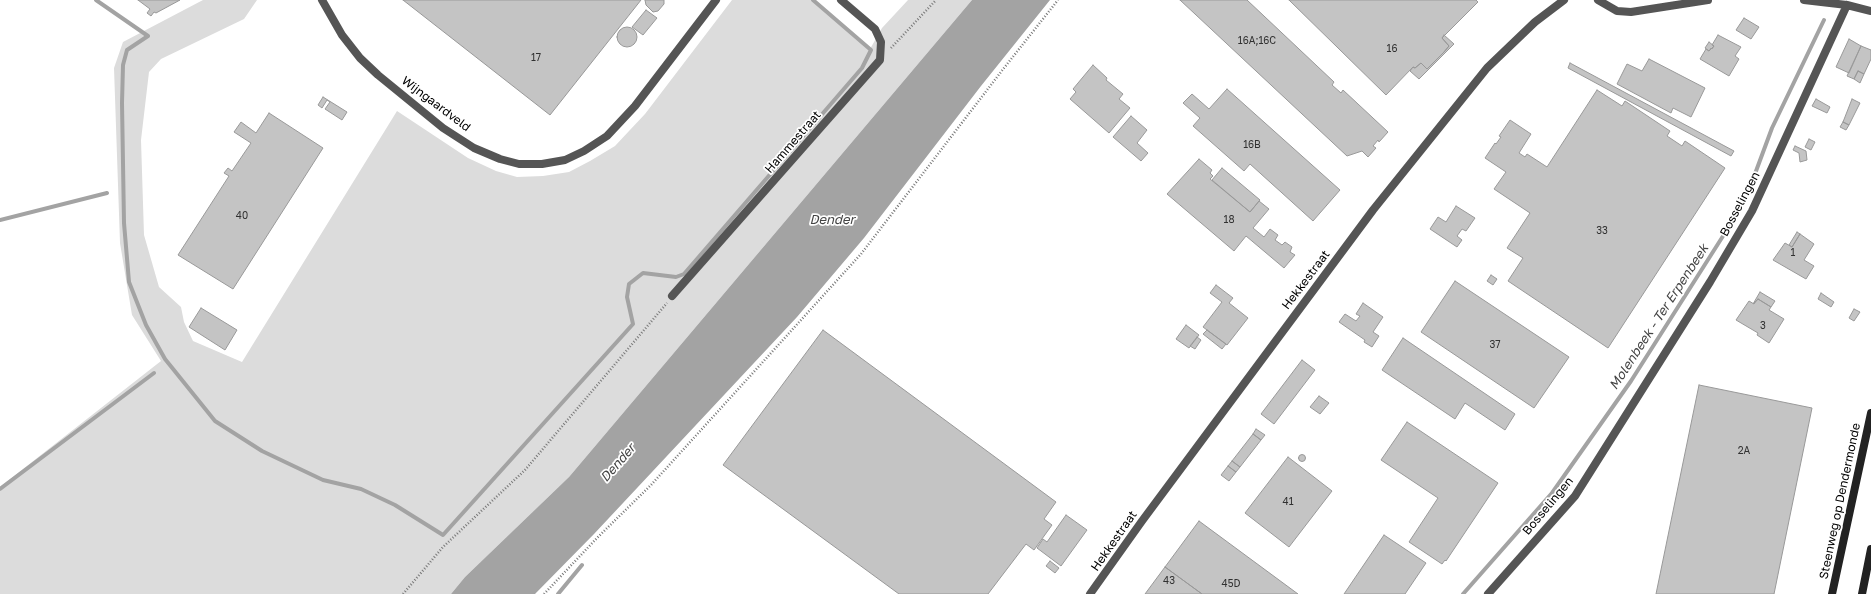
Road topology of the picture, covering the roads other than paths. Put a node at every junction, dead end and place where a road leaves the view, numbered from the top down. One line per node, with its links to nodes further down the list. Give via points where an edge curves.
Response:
1 (322, 0): 2 (street, Wijngaardveld, via 342,35 360,58 378,75 449,132 474,148 519,164 565,160 607,136 635,106)
2 (716, 0)
3 (841, 0): 10 (street, Hammestraat, via 875,29 881,42 880,60)
4 (1564, 0): 13 (street, Hekkestraat, via 1535,22 1486,68 1417,154 1368,216)
5 (1598, 0): 6 (street, via 1617,11 1631,12)
6 (1708, 0)
7 (1804, 0): 8 (street)
8 (1847, 5): 9 (street); 14 (street, Bosselingen, via 1752,210 1710,282 1574,496)
9 (1871, 11)
10 (672, 296)
11 (1871, 413): 15 (main road, Steenweg op Dendermonde)
12 (1871, 549): 16 (main road)
13 (1090, 594)
14 (1488, 594)
15 (1832, 594)
16 (1862, 594)

